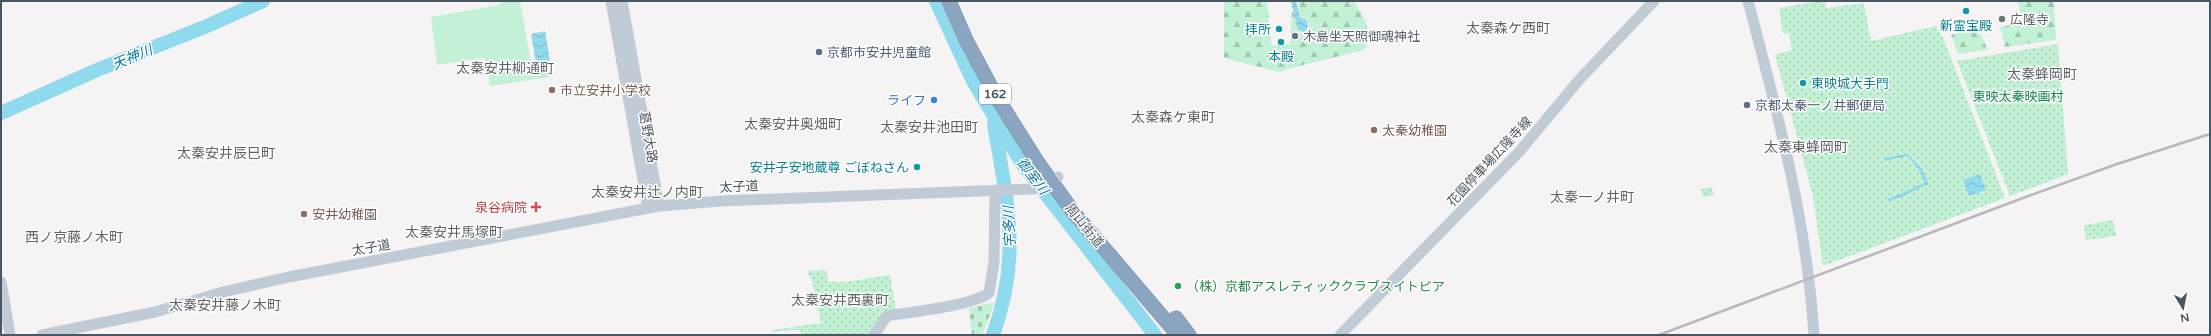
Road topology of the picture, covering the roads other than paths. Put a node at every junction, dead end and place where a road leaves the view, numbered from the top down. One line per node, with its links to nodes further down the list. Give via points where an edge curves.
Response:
1 (611, 1): 10 (street, 葛野大路)
2 (622, 1): 9 (street, 葛野大路)
3 (949, 1): 7 (highway, 周山街道 / 162, via 966,40)
4 (956, 1): 7 (highway, 周山街道 / 162, via 991,74 1025,132)
5 (1654, 1): 19 (street, 花園停車場広隆寺線, via 1579,80 1519,152)
6 (1748, 1): 20 (street, via 1791,169 1808,257)
7 (1047, 184): 8 (street, 太子道); 11 (highway, 周山街道 / 162)
8 (1003, 190): 9 (street, 太子道, via 720,201); 15 (street, via 989,293 983,298 970,301 887,316)
9 (659, 206): 10 (street, 太子道)
10 (648, 208): 14 (street, 太子道, via 289,277 223,292 155,312)
11 (1111, 253): 16 (highway, via 1130,290); 17 (highway, 周山街道 / 162); 18 (highway, via 1145,282)
12 (1, 282): 13 (street)
13 (10, 335)
14 (42, 335)
15 (874, 335)
16 (1166, 335)
17 (1178, 335)
18 (1189, 335)
19 (1340, 335)
20 (1814, 335)

